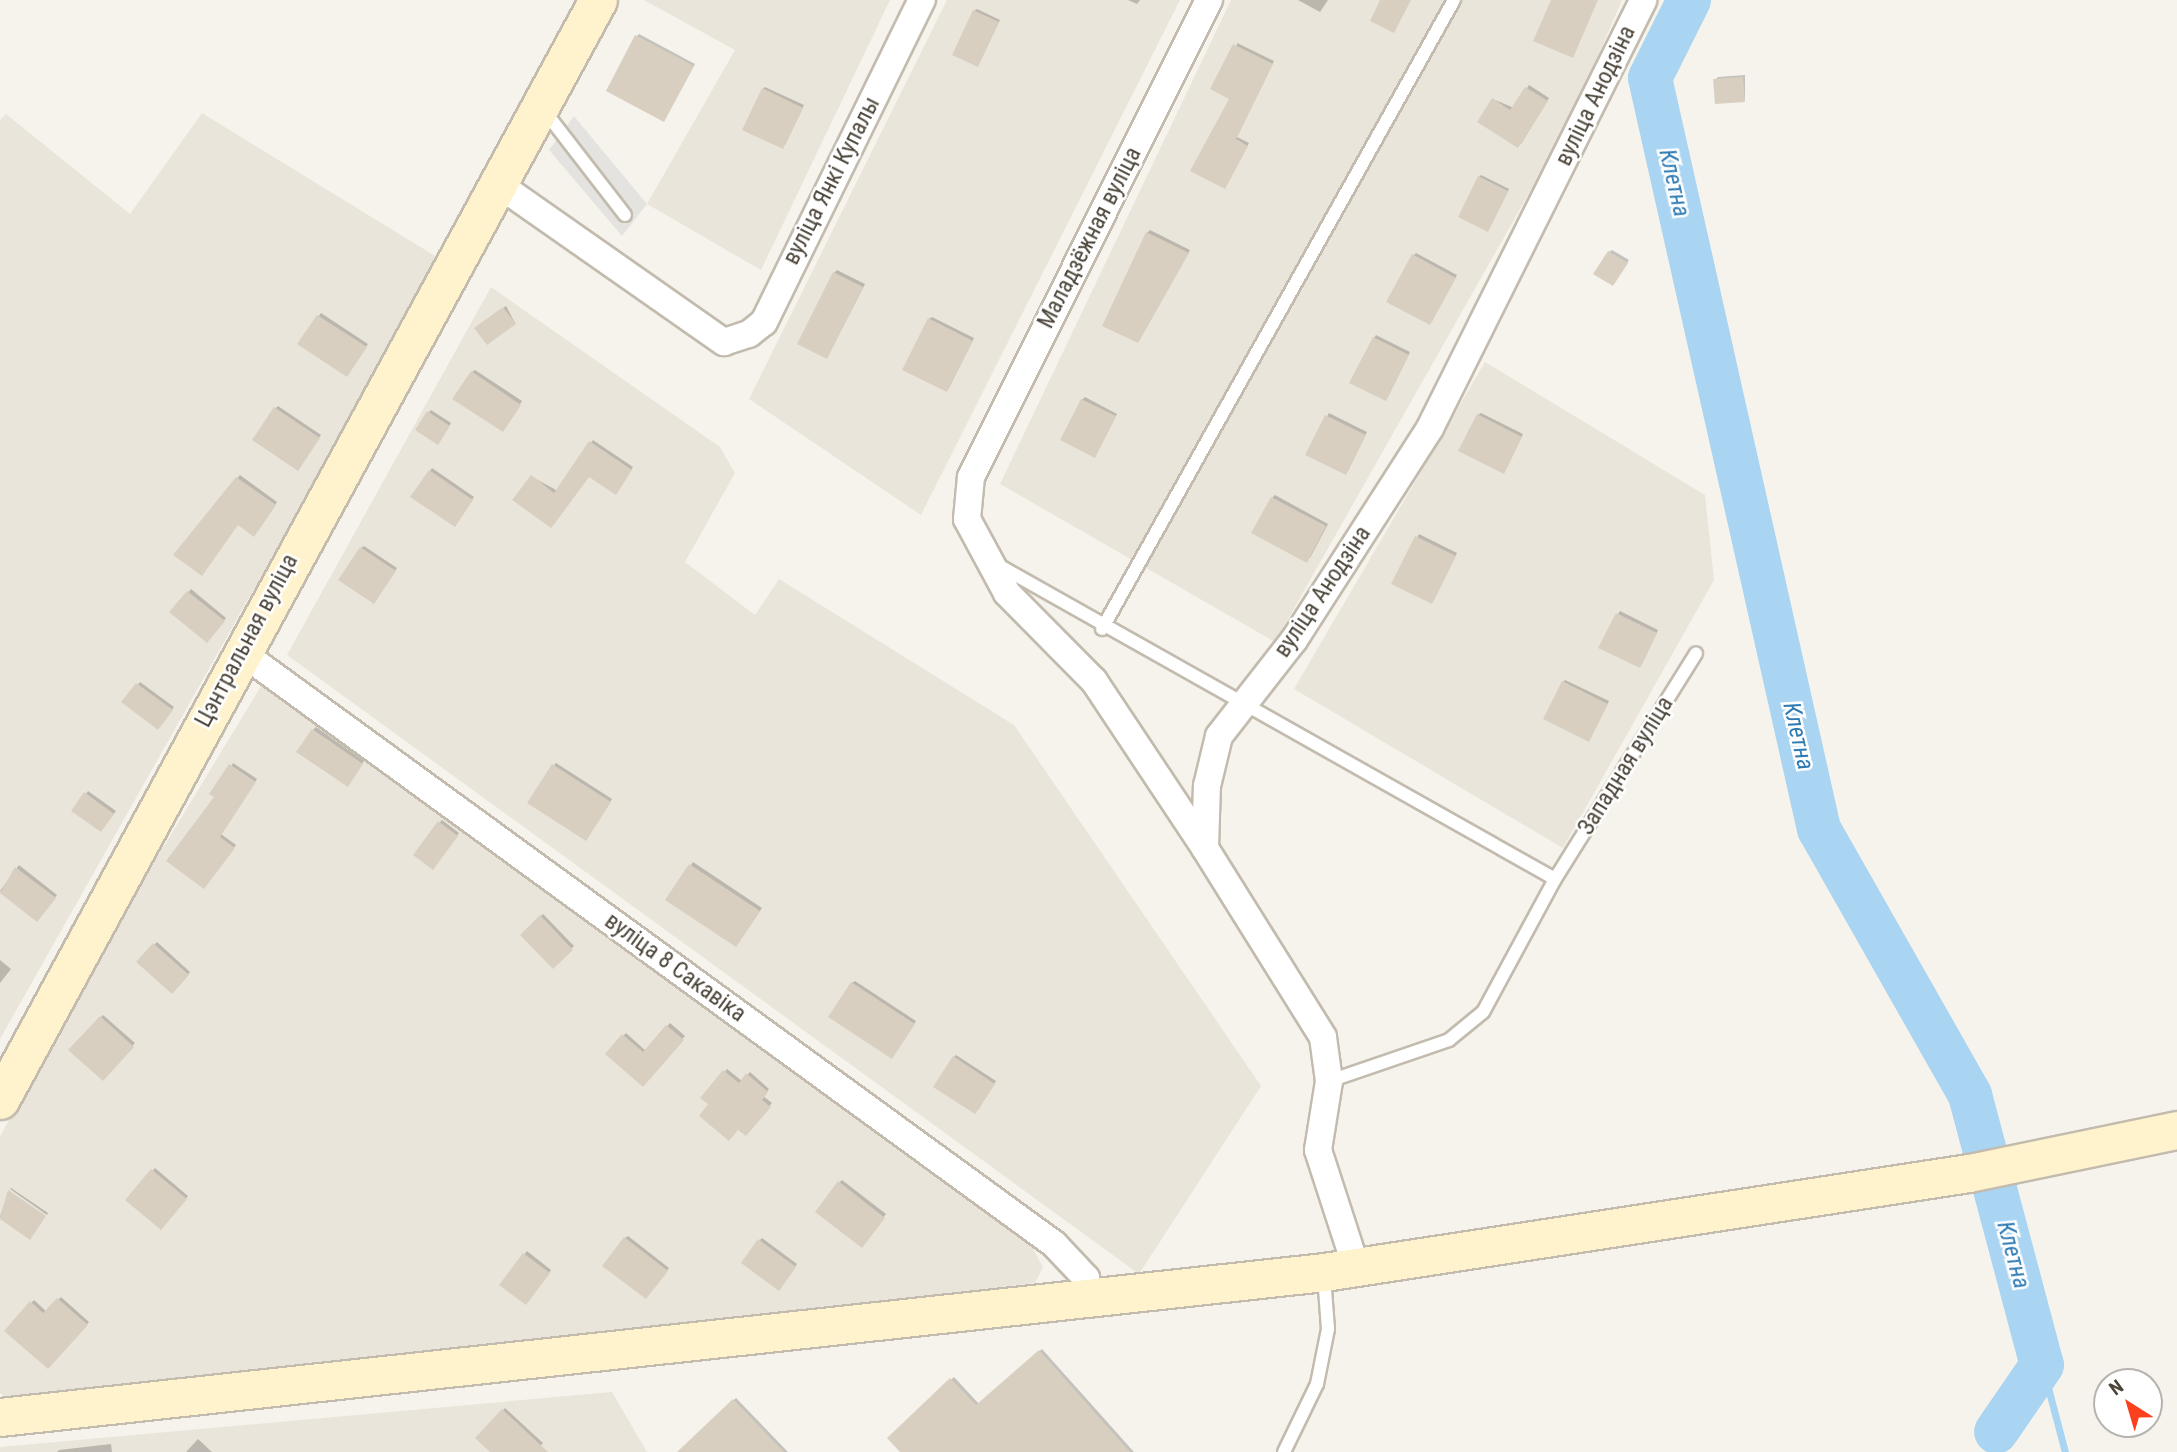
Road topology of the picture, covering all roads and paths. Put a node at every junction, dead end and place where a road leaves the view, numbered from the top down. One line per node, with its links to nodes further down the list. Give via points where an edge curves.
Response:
1 (598, 0): 6 (street, Цэнтральная вуліца)
2 (922, 0): 7 (street, вуліца Янкі Купалы, via 764,322 724,342)
3 (1209, 0): 9 (street, Маладзёжная вуліца, via 971,477 967,519)
4 (1454, 0): 10 (lane)
5 (1643, 0): 13 (street, вуліца Анодзіна, via 1430,428 1294,640)
6 (541, 106): 7 (street, Цэнтральная вуліца); 8 (lane)
7 (498, 184): 11 (street, Цэнтральная вуліца)
8 (625, 215)
9 (982, 556): 10 (lane); 14 (street, via 1007,593 1094,681)
10 (1102, 629): 13 (lane)
11 (241, 652): 17 (street, Цэнтральная вуліца); 20 (street, вуліца 8 Сакавіка, via 1054,1244 1077,1263)
12 (1696, 653): 15 (lane, Западная вуліца)
13 (1239, 706): 14 (street, вуліца Анодзіна, via 1216,749); 15 (lane)
14 (1205, 848): 16 (street, via 1323,1037)
15 (1555, 879): 16 (lane, Западная вуліца, via 1483,1012 1449,1040)
16 (1329, 1081): 19 (street, via 1318,1150 1330,1192)
17 (0, 1100)
18 (2177, 1130): 19 (street, via 1969,1173)
19 (1340, 1270): 20 (street); 22 (lane, via 1317,1384)
20 (1089, 1297): 21 (street)
21 (0, 1417)
22 (1284, 1452)

